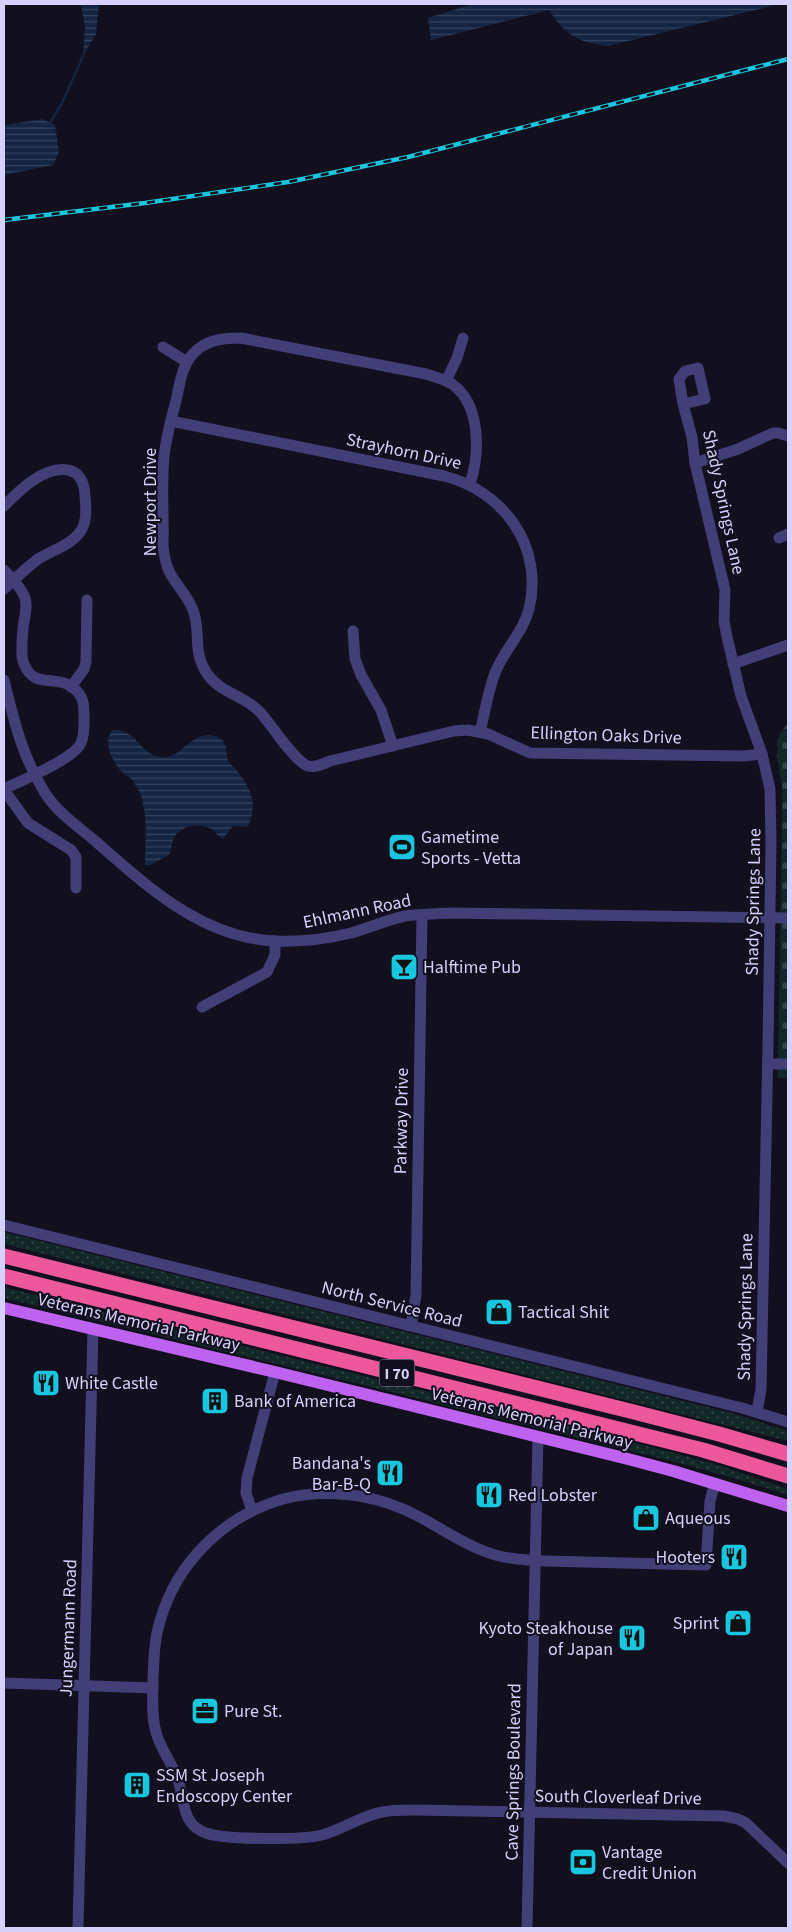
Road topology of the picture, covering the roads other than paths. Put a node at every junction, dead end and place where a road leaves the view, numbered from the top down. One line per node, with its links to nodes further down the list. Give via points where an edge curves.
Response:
1 (463, 338): 4 (street)
2 (163, 347): 3 (street)
3 (187, 362): 4 (street, Newport Drive, via 209,342 241,338 426,374); 6 (street, Newport Drive)
4 (446, 381): 9 (street, Newport Drive, via 462,393 474,418 477,452)
5 (683, 404): 8 (street, Shady Springs Lane)
6 (171, 421): 9 (street, Strayhorn Drive); 23 (street, Newport Drive, via 164,458 163,545 170,572 187,596 195,616 201,663 216,684 246,699 260,711)
7 (788, 436): 8 (street, via 773,433)
8 (695, 463): 17 (street, Shady Springs Lane, via 725,590 724,621)
9 (470, 484): 20 (street, Strayhorn Drive, via 497,503 515,524 529,557 532,576 532,593 524,624 496,672)
10 (4, 506): 12 (street, via 33,480 56,470 76,473 84,486 86,520 80,532)
11 (4, 570): 12 (street)
12 (13, 580): 13 (street); 19 (street, via 27,604 22,626 22,662 25,668 39,680 61,682)
13 (4, 589)
14 (87, 600): 19 (street, via 86,662)
15 (353, 631): 21 (street, via 355,659 381,710)
16 (788, 645): 17 (street)
17 (734, 664): 22 (street, Shady Springs Lane, via 741,696)
18 (4, 680): 24 (street, Ehlmann Road, via 18,737)
19 (72, 687): 24 (street, via 84,702 82,741 78,749 66,758)
20 (480, 732): 21 (street, Ellington Oaks Drive, via 454,731); 22 (street, Ellington Oaks Drive, via 530,753)
21 (393, 746): 23 (street, Ellington Oaks Drive)
22 (762, 754): 28 (street, Shady Springs Lane, via 771,808)
23 (308, 766)
24 (34, 775): 25 (street); 30 (street, Ehlmann Road, via 46,795 73,825 168,902 223,931)
25 (4, 789): 26 (street, via 28,823 76,857)
26 (76, 888)
27 (422, 915): 28 (street, Ehlmann Road); 30 (street, Ehlmann Road, via 392,919 320,939); 38 (street, Parkway Drive, via 416,1295)
28 (770, 918): 29 (street, Ehlmann Road); 32 (street, Shady Springs Lane)
29 (788, 918)
30 (275, 941): 31 (street, via 275,955 266,972)
31 (202, 1007)
32 (768, 1064): 33 (street); 41 (street, Shady Springs Lane, via 761,1389)
33 (788, 1064)
34 (4, 1225): 38 (street, North Service Road)
35 (4, 1256): 44 (highway, I 70, via 634,1412)
36 (4, 1276): 45 (highway, I 70, via 703,1450)
37 (4, 1308): 39 (main road, Veterans Memorial Parkway)
38 (411, 1326): 41 (street, North Service Road)
39 (93, 1329): 40 (main road, Veterans Memorial Parkway); 51 (street, Jungermann Road)
40 (275, 1372): 43 (main road, Veterans Memorial Parkway); 48 (street, via 247,1478 246,1493)
41 (757, 1412): 42 (street, North Service Road)
42 (788, 1422)
43 (538, 1437): 46 (main road, Veterans Memorial Parkway); 49 (street, Cave Springs Boulevard)
44 (788, 1454)
45 (788, 1476)
46 (715, 1483): 47 (main road, Veterans Memorial Parkway); 49 (street, South Cloverleaf Drive, via 710,1501 706,1565)
47 (788, 1506)
48 (252, 1511): 49 (street, South Cloverleaf Drive, via 284,1499 312,1494 358,1496 404,1509 489,1552); 52 (street, South Cloverleaf Drive, via 220,1531 199,1550 180,1576 158,1627)
49 (535, 1561): 53 (street, Cave Springs Boulevard)
50 (4, 1683): 51 (street)
51 (84, 1686): 52 (street); 55 (street, Jungermann Road)
52 (153, 1688): 53 (street, South Cloverleaf Drive, via 156,1733 176,1775 187,1818 204,1833 300,1838 319,1836 382,1812)
53 (529, 1812): 54 (street, South Cloverleaf Drive, via 733,1817 752,1828); 56 (street, Cave Springs Boulevard)
54 (788, 1863)
55 (78, 1928)
56 (527, 1928)

